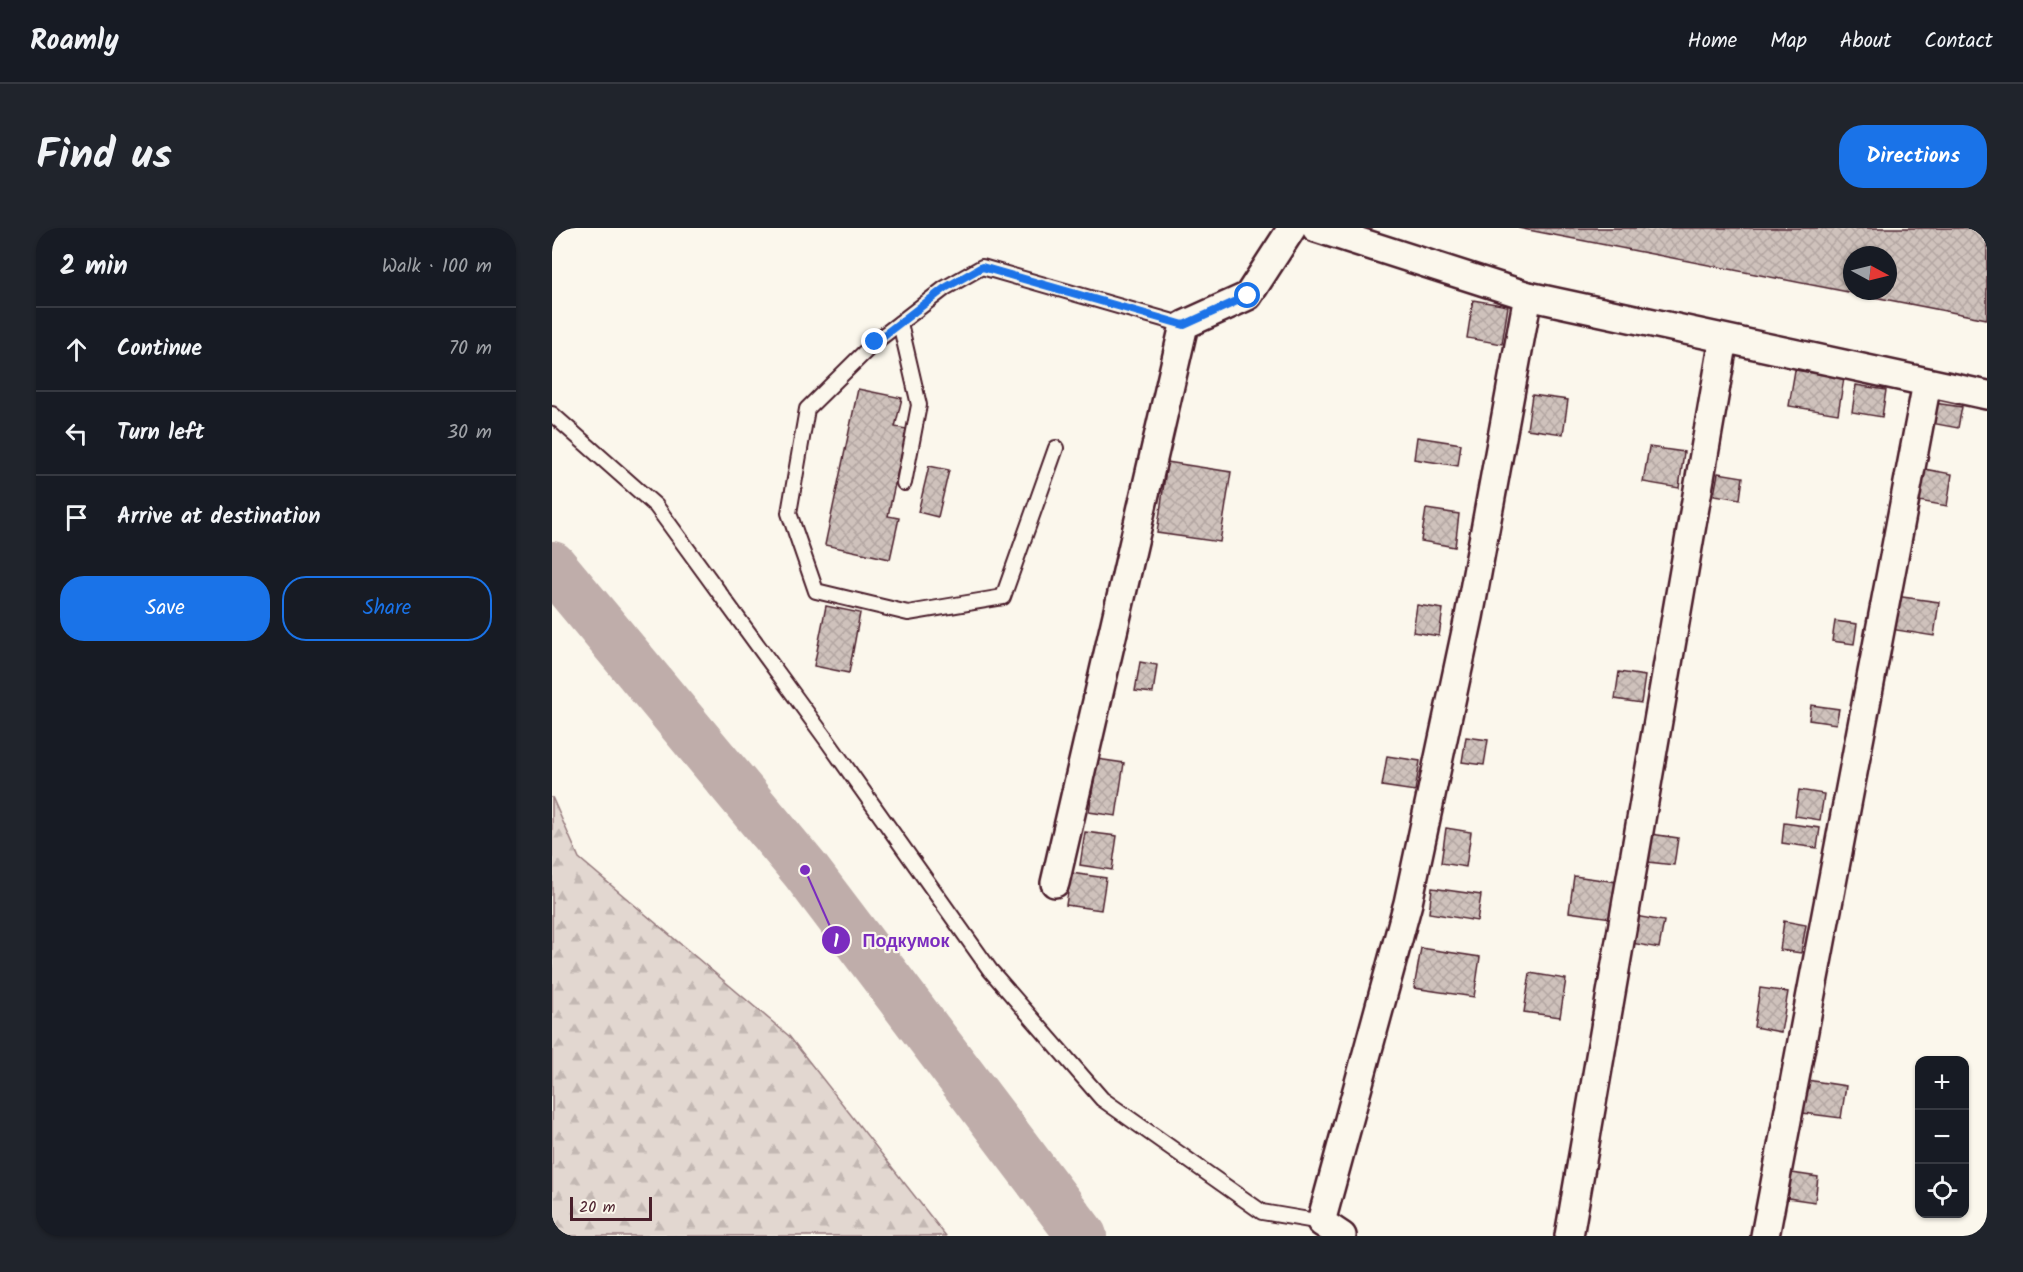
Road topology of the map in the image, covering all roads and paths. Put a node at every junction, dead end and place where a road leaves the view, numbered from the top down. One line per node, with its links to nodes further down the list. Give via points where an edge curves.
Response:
1 (1292, 228): 5 (street, via 1248,296)
2 (1316, 228): 3 (street)
3 (1528, 296): 6 (street); 13 (street, via 1469,617)
4 (900, 323): 5 (lane, via 945,288 982,267); 10 (lane, via 875,342 807,409 789,513 816,591 908,613 1003,597); 11 (lane, via 919,405)
5 (1184, 325): 12 (street)
6 (1724, 339): 7 (street); 14 (street)
7 (1927, 383): 8 (street); 15 (street)
8 (1987, 395)
9 (552, 414): 13 (lane, via 656,506 990,970 1102,1100 1262,1212)
10 (1056, 448)
11 (904, 483)
12 (1055, 882)
13 (1332, 1229)
14 (1569, 1236)
15 (1765, 1236)

